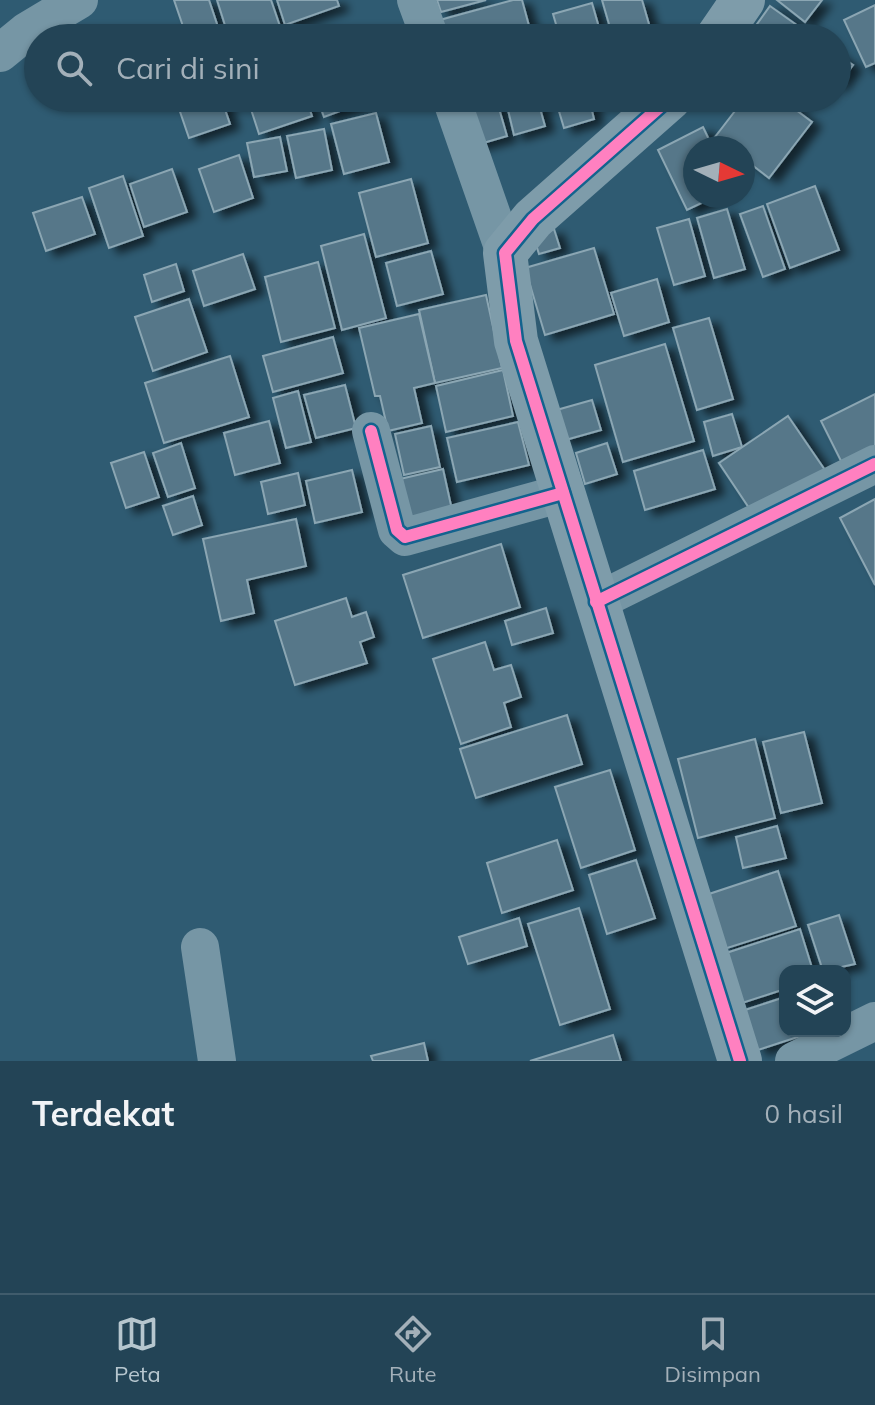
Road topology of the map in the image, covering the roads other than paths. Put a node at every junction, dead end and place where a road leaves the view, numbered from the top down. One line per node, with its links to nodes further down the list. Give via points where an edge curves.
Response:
1 (79, 0): 4 (street)
2 (416, 0): 5 (street)
3 (743, 0): 6 (street)
4 (39, 24)
5 (425, 24)
6 (727, 24)
7 (24, 33): 8 (street)
8 (0, 53)
9 (456, 112): 11 (street)
10 (654, 112): 11 (street, via 533,219)
11 (505, 253): 14 (street, via 516,341)
12 (371, 431): 14 (street, via 397,530 405,537)
13 (875, 464): 15 (street)
14 (563, 493): 15 (street)
15 (596, 602): 19 (street)
16 (200, 947): 18 (street)
17 (875, 1021): 20 (street)
18 (217, 1061)
19 (740, 1061)
20 (794, 1061)

